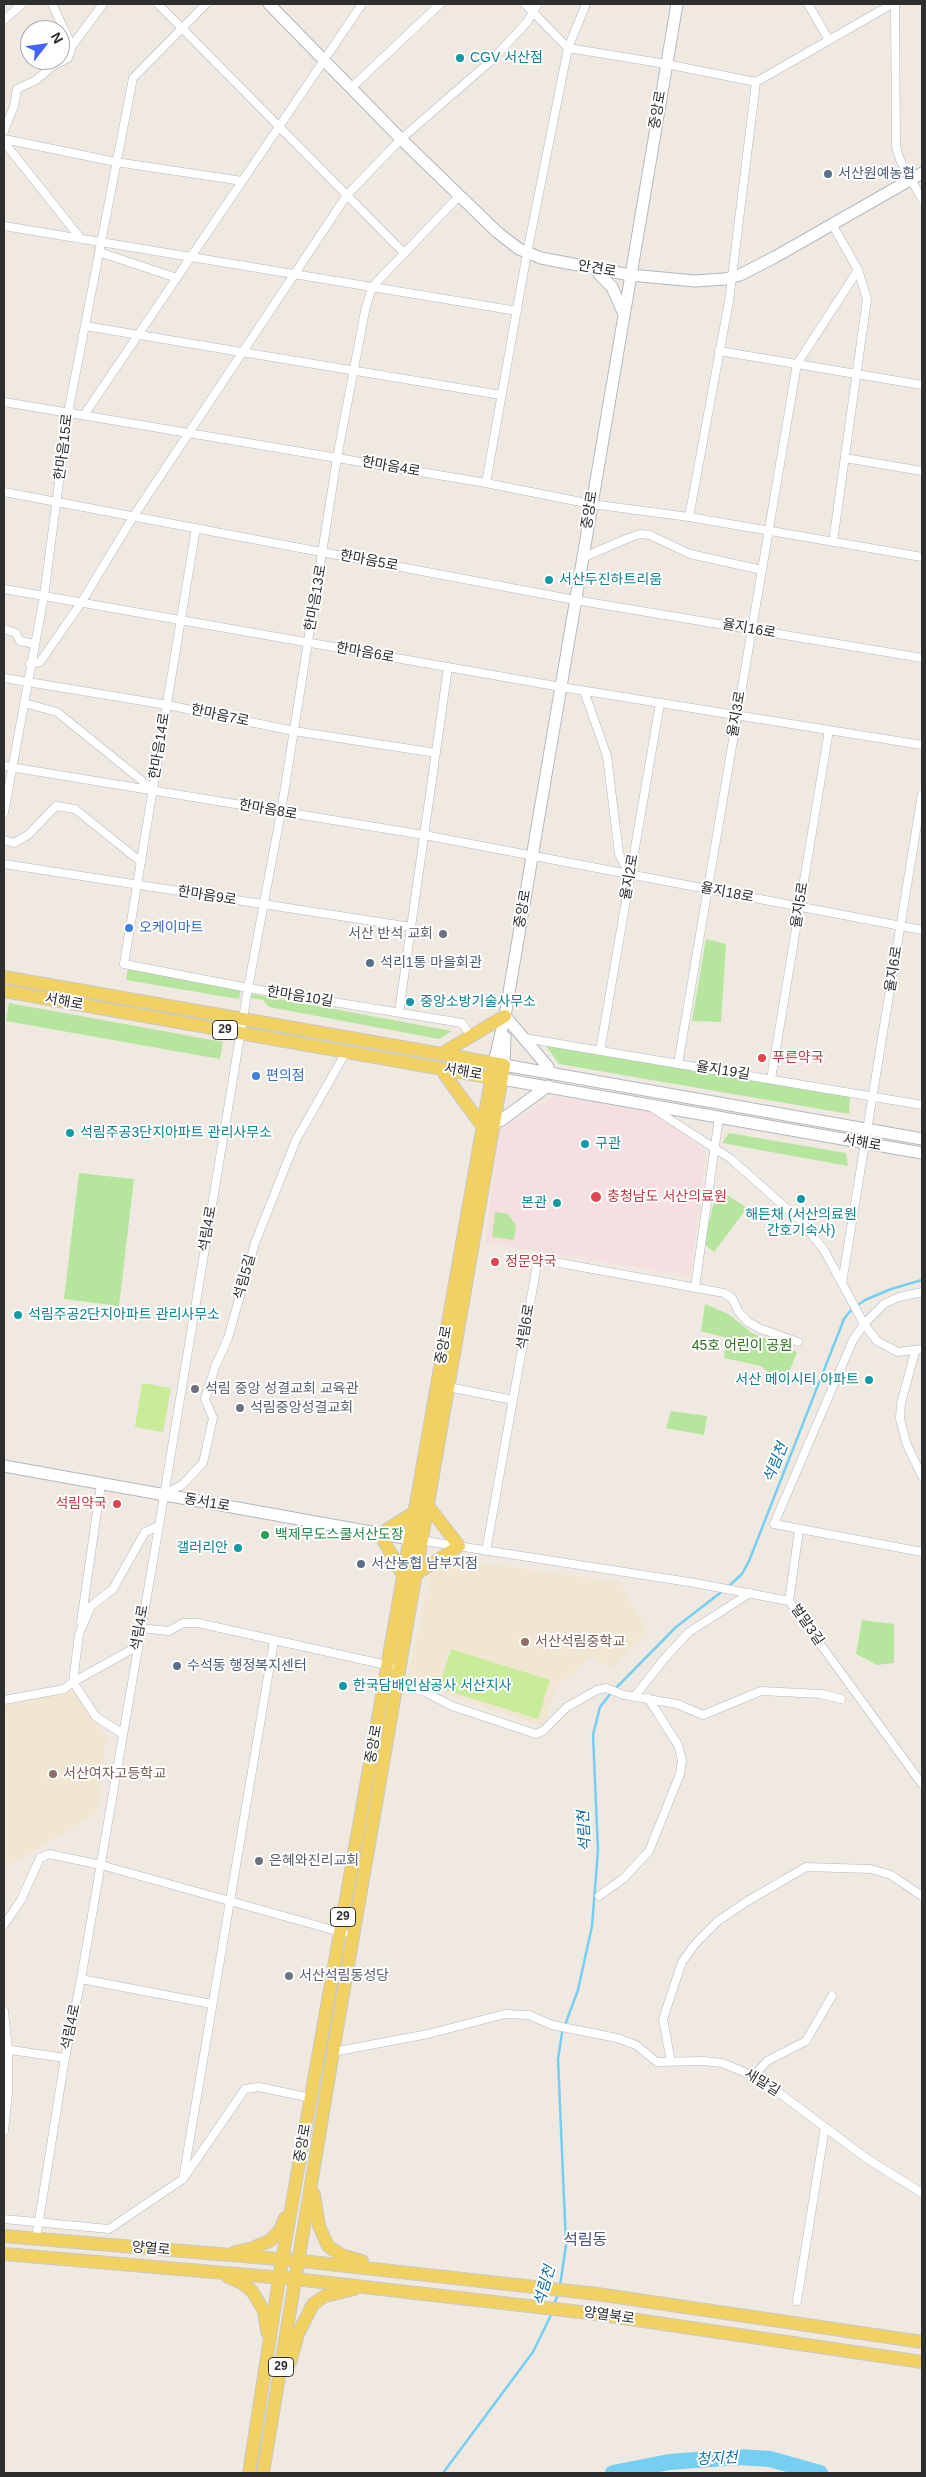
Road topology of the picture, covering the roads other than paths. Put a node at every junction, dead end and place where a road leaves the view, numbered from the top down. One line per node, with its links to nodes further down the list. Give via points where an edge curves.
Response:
1 (22, 4): 16 (street)
2 (52, 4): 19 (street)
3 (103, 4): 19 (street)
4 (158, 4): 17 (street)
5 (206, 4): 17 (street, 한마음15로)
6 (269, 4): 21 (main road, 안견로)
7 (362, 4): 21 (street)
8 (440, 4): 24 (street)
9 (525, 4): 15 (street)
10 (538, 4): 15 (street)
11 (586, 4): 20 (street)
12 (677, 4): 22 (main road, 중앙로)
13 (808, 4): 18 (street)
14 (894, 4): 18 (street); 31 (street, via 896,146)
15 (533, 12): 20 (street); 27 (street, via 528,22 493,59)
16 (4, 20)
17 (181, 27): 25 (street); 29 (street, 한마음15로, via 133,78)
18 (829, 40): 23 (street)
19 (72, 46): 26 (street, via 68,58 17,89)
20 (568, 48): 22 (street); 42 (street)
21 (324, 60): 24 (main road, 안견로); 25 (street)
22 (666, 64): 23 (street); 47 (main road, 중앙로)
23 (756, 82): 49 (street)
24 (351, 88): 27 (main road, 안견로)
25 (280, 127): 32 (street); 33 (street)
26 (4, 131)
27 (401, 138): 33 (street); 34 (main road, 안견로)
28 (4, 141): 29 (street); 38 (street)
29 (116, 162): 32 (street); 39 (street, 한마음15로)
30 (922, 173): 31 (main road, 안견로)
31 (911, 179): 35 (street); 36 (main road, 안견로)
32 (242, 181): 43 (street)
33 (347, 196): 41 (street); 46 (street)
34 (459, 196): 41 (street, 한마음13로); 42 (main road, 안견로, via 504,238)
35 (922, 199)
36 (832, 224): 45 (street); 49 (main road, 안견로)
37 (4, 226): 38 (street)
38 (81, 239): 39 (street)
39 (101, 242): 40 (street, 한마음15로); 43 (street)
40 (99, 252): 48 (street); 53 (street, 한마음15로)
41 (404, 253): 50 (street, 한마음13로)
42 (527, 253): 44 (main road, 안견로); 51 (street)
43 (190, 257): 46 (street); 48 (street)
44 (598, 269): 47 (main road, 안견로); 52 (main road, via 612,287)
45 (858, 270): 57 (street); 59 (street, via 867,299)
46 (294, 274): 50 (street); 56 (street)
47 (630, 275): 49 (main road, 안견로, via 702,281); 52 (main road, 중앙로)
48 (177, 278): 54 (street)
49 (732, 278): 55 (street)
50 (372, 287): 51 (street); 58 (street, 한마음13로)
51 (516, 311): 61 (street)
52 (624, 313): 72 (main road, 중앙로)
53 (85, 326): 54 (street); 63 (street, 한마음15로)
54 (138, 335): 56 (street); 64 (street)
55 (719, 351): 57 (street); 74 (street)
56 (242, 352): 58 (street); 65 (street)
57 (797, 364): 59 (street); 76 (street, 율지3로)
58 (353, 371): 61 (street); 66 (street, 한마음13로)
59 (857, 374): 60 (street); 67 (street)
60 (922, 385)
61 (502, 395): 69 (street)
62 (4, 402): 63 (street, 한마음4로)
63 (68, 413): 64 (street, 한마음4로); 71 (street, 한마음15로)
64 (84, 415): 65 (street, 한마음4로)
65 (189, 434): 66 (street, 한마음4로); 73 (street)
66 (337, 458): 69 (street, 한마음4로); 78 (street, 한마음13로)
67 (845, 458): 68 (street); 77 (street)
68 (922, 471)
69 (486, 483): 72 (street, 한마음4로)
70 (4, 492): 71 (street, 한마음5로)
71 (57, 502): 73 (street, 한마음5로); 83 (street, 한마음15로)
72 (592, 504): 74 (street, 한마음4로); 80 (main road, 중앙로)
73 (134, 517): 75 (street, 한마음5로); 85 (street)
74 (689, 517): 76 (street, 한마음4로)
75 (196, 528): 78 (street, 한마음5로); 86 (street, 한마음14로)
76 (768, 531): 77 (street, 한마음4로); 81 (street, 율지3로)
77 (833, 542): 79 (street, 한마음4로)
78 (323, 552): 84 (street, 한마음5로); 89 (street, 한마음13로)
79 (922, 557)
80 (582, 558): 81 (street, via 640,534 650,535 690,554); 84 (main road, 중앙로)
81 (762, 570): 88 (street, 율지3로)
82 (4, 589): 83 (street, 한마음6로)
83 (44, 596): 85 (street, 한마음6로); 90 (street, 한마음15로)
84 (575, 600): 88 (street, 율지16로); 96 (main road, 중앙로)
85 (81, 603): 86 (street, 한마음6로); 92 (street, via 40,662)
86 (181, 620): 89 (street, 한마음6로); 100 (street, 한마음14로)
87 (4, 630): 90 (street, via 16,633 20,641)
88 (752, 630): 91 (street, 율지16로); 101 (street, 율지3로)
89 (308, 643): 93 (street, 한마음6로); 103 (street, 한마음13로)
90 (34, 644): 92 (street, 한마음15로)
91 (922, 658)
92 (30, 664): 95 (street, 한마음15로)
93 (448, 667): 96 (street, 한마음6로); 105 (street)
94 (4, 678): 95 (street, 한마음7로)
95 (27, 682): 98 (street, 한마음15로); 100 (street, 한마음7로)
96 (561, 687): 97 (street, 한마음6로); 114 (main road, 중앙로)
97 (584, 691): 99 (street, 한마음6로); 117 (street, via 607,756 619,854)
98 (24, 703): 107 (street, 한마음15로); 108 (street, via 57,712)
99 (660, 703): 101 (street, 한마음6로); 117 (street, 율지2로)
100 (167, 705): 103 (street, 한마음7로); 108 (street, 한마음14로)
101 (737, 715): 102 (street, 한마음6로); 119 (street, 율지3로)
102 (829, 730): 104 (street, 한마음6로); 121 (street, 율지5로)
103 (294, 731): 105 (street, 한마음7로); 110 (street, 한마음13로)
104 (922, 745)
105 (436, 753): 112 (street)
106 (4, 766): 107 (street, 한마음8로)
107 (12, 768): 108 (street, 한마음8로); 111 (street, 한마음15로)
108 (153, 790): 110 (street, 한마음8로); 115 (street, 한마음14로)
109 (922, 794): 122 (street, 율지6로)
110 (281, 812): 112 (street, 한마음8로); 120 (street, 한마음13로)
111 (4, 813)
112 (424, 836): 114 (street, 한마음8로); 123 (street)
113 (4, 840): 115 (street, via 14,843 28,835 56,806 75,809)
114 (532, 856): 117 (street, 율지18로); 130 (main road, 중앙로)
115 (141, 862): 118 (street, 한마음14로)
116 (4, 864): 118 (street, 한마음9로)
117 (630, 875): 119 (street, 율지18로); 135 (street, 율지2로)
118 (137, 885): 120 (street, 한마음9로); 125 (street, 한마음14로)
119 (708, 890): 121 (street, 율지18로); 139 (street, 율지3로)
120 (263, 904): 123 (street, 한마음9로); 127 (street, 한마음13로)
121 (799, 907): 122 (street, 율지18로); 143 (street, 율지5로)
122 (901, 926): 124 (street, 율지18로); 145 (street, 율지6로)
123 (411, 927): 129 (street)
124 (922, 930)
125 (124, 964): 127 (street, 한마음10길)
126 (4, 977): 131 (main road, 서해로 / 29)
127 (248, 988): 129 (street, 한마음10길); 131 (street, 한마음13로)
128 (4, 992): 132 (main road, 서해로 / 29)
129 (399, 1012): 133 (street, 한마음10길, via 462,1022)
130 (506, 1016): 133 (main road); 134 (main road); 138 (main road, 중앙로)
131 (243, 1019): 132 (street, 한마음13로); 137 (main road, 서해로 / 29)
132 (241, 1033): 136 (main road, 서해로 / 29); 166 (street, 석림4로)
133 (471, 1036): 137 (main road)
134 (524, 1038): 135 (street, 율지19길); 141 (main road, via 548,1067)
135 (600, 1051): 139 (street, 율지19길)
136 (346, 1052): 140 (main road, 서해로 / 29); 166 (street, 석림5길, via 296,1140 255,1244 228,1338 205,1399 213,1418 203,1463 182,1485)
137 (442, 1054): 138 (main road, 서해로 / 29)
138 (499, 1064): 141 (main road, 서해로); 142 (main road, 중앙로)
139 (678, 1064): 143 (street, 율지19길)
140 (446, 1069): 142 (main road, 서해로); 149 (main road, via 445,1075)
141 (548, 1073): 150 (main road, 서해로)
142 (497, 1078): 144 (main road, 서해로); 149 (main road, 중앙로 / 29)
143 (771, 1079): 145 (street, 율지19길)
144 (548, 1086): 146 (main road, 서해로); 149 (main road, via 500,1121)
145 (873, 1096): 147 (street, 율지19길); 150 (street, 율지6로)
146 (647, 1104): 148 (main road, 서해로); 153 (street)
147 (922, 1104)
148 (718, 1117): 152 (main road, 서해로); 153 (street)
149 (488, 1124): 161 (main road, 중앙로 / 29); 168 (main road, 중앙로 / 29)
150 (867, 1129): 151 (main road, 서해로); 152 (street, 율지6로)
151 (922, 1139)
152 (865, 1144): 154 (main road, 서해로); 155 (street, 율지6로)
153 (714, 1147): 155 (street, via 752,1176 802,1222 824,1250); 156 (street)
154 (922, 1153)
155 (842, 1283): 158 (street)
156 (695, 1288): 159 (street, 석림6로, via 727,1294 748,1322); 162 (street, 석림6로, via 538,1259)
157 (922, 1292): 158 (street, via 884,1304)
158 (862, 1321): 160 (street, via 877,1341 891,1350); 170 (street, via 774,1524)
159 (798, 1342)
160 (918, 1351): 164 (street, via 901,1403 900,1419 907,1445)
161 (448, 1387): 162 (street); 167 (main road, 중앙로 / 29)
162 (513, 1400): 174 (street, 석림6로)
163 (4, 1466): 165 (main road, 동서1로)
164 (922, 1476)
165 (101, 1484): 166 (main road, 동서1로); 180 (street)
166 (162, 1495): 169 (street, 석림4로); 171 (main road, 동서1로)
167 (428, 1506): 172 (main road, 중앙로 / 29); 173 (main road)
168 (415, 1512): 171 (main road); 172 (main road, 중앙로 / 29)
169 (158, 1526): 179 (street, 석림4로); 180 (street, via 145,1532 113,1589 91,1606)
170 (799, 1530): 175 (street); 178 (street, 벌말3길)
171 (380, 1534): 172 (main road, 동서1로); 176 (main road)
172 (416, 1540): 173 (street); 176 (main road, 중앙로 / 29)
173 (459, 1546): 174 (street); 176 (main road)
174 (486, 1551): 177 (street)
175 (922, 1552)
176 (410, 1574): 183 (main road, 중앙로 / 29)
177 (746, 1592): 178 (street); 186 (street, via 689,1632)
178 (790, 1601): 191 (street, 벌말3길)
179 (140, 1628): 181 (street, via 168,1631 183,1623 198,1624); 182 (street, 석림4로)
180 (80, 1634): 184 (street)
181 (274, 1641): 183 (street); 195 (street)
182 (136, 1647): 184 (street); 190 (street, 석림4로)
183 (394, 1667): 185 (main road, 중앙로 / 29)
184 (73, 1682): 189 (street, via 64,1689); 190 (street, via 96,1717)
185 (391, 1683): 186 (street, via 423,1691 452,1706 536,1734 567,1707 597,1690 606,1688); 197 (main road, 중앙로 / 29); 198 (main road, 중앙로 / 29)
186 (636, 1696): 187 (street)
187 (648, 1698): 188 (street, via 677,1704 703,1715 761,1690 802,1692); 193 (street, via 678,1746 682,1760 680,1774 648,1850 624,1878)
188 (841, 1699)
189 (4, 1700)
190 (122, 1734): 192 (street, 석림4로)
191 (922, 1784)
192 (101, 1865): 195 (street); 196 (street, via 49,1854 40,1858 21,1900); 199 (street, 석림4로)
193 (598, 1896)
194 (922, 1896): 206 (street, via 891,1875 871,1869 806,1867 746,1902 718,1921 682,1962 663,2020)
195 (230, 1901): 197 (street); 201 (street)
196 (4, 1925)
197 (340, 1932): 198 (street); 208 (main road, 중앙로 / 29)
198 (353, 1936): 204 (main road, 중앙로 / 29)
199 (81, 1979): 201 (street); 205 (street, 석림4로)
200 (832, 1996): 207 (street, via 806,2041 767,2061)
201 (212, 2004): 212 (street)
202 (4, 2011): 203 (street)
203 (6, 2050): 205 (street); 210 (street, via 8,2093)
204 (333, 2052): 206 (street, 새말길, via 428,2034 505,2014 529,2015 552,2025 617,2038 636,2045 658,2062); 211 (main road, 중앙로 / 29)
205 (65, 2058): 216 (street, 석림4로)
206 (671, 2062): 207 (street, 새말길, via 722,2063)
207 (754, 2076): 209 (street, 새말길)
208 (311, 2098): 212 (street, via 259,2088 245,2089); 214 (main road, 중앙로 / 29)
209 (825, 2127): 213 (street, 새말길, via 866,2158); 228 (street)
210 (4, 2131)
211 (312, 2176): 222 (main road, 중앙로 / 29); 223 (main road, via 316,2214 324,2241 341,2255 363,2262)
212 (183, 2180): 216 (street, via 109,2229)
213 (922, 2193)
214 (291, 2213): 220 (main road, via 285,2216 280,2230 271,2240); 221 (main road, 중앙로 / 29)
215 (4, 2219): 216 (street)
216 (38, 2223): 218 (street, 석림4로)
217 (4, 2236): 218 (main road, 양열로)
218 (36, 2239): 220 (main road, 양열로)
219 (4, 2254): 224 (main road, 양열로)
220 (224, 2255): 221 (main road, 양열로)
221 (282, 2260): 222 (main road, 양열로); 225 (main road, 중앙로 / 29)
222 (298, 2261): 223 (main road, 양열북로); 226 (main road, 중앙로 / 29)
223 (364, 2268): 229 (main road, 양열북로, via 597,2294)
224 (223, 2272): 225 (main road, 양열로); 230 (main road, via 224,2276 242,2282 259,2300)
225 (280, 2278): 226 (main road, 양열로); 230 (main road, 중앙로 / 29)
226 (295, 2279): 227 (main road, 양열북로); 232 (main road, 중앙로 / 29)
227 (363, 2287): 231 (main road, 양열북로, via 589,2312); 232 (main road, via 325,2296 313,2304 298,2334 289,2366)
228 (797, 2301)
229 (922, 2342)
230 (269, 2347): 233 (main road, 중앙로 / 29)
231 (922, 2362)
232 (281, 2369): 234 (main road, 중앙로 / 29)
233 (249, 2473)
234 (263, 2473)

